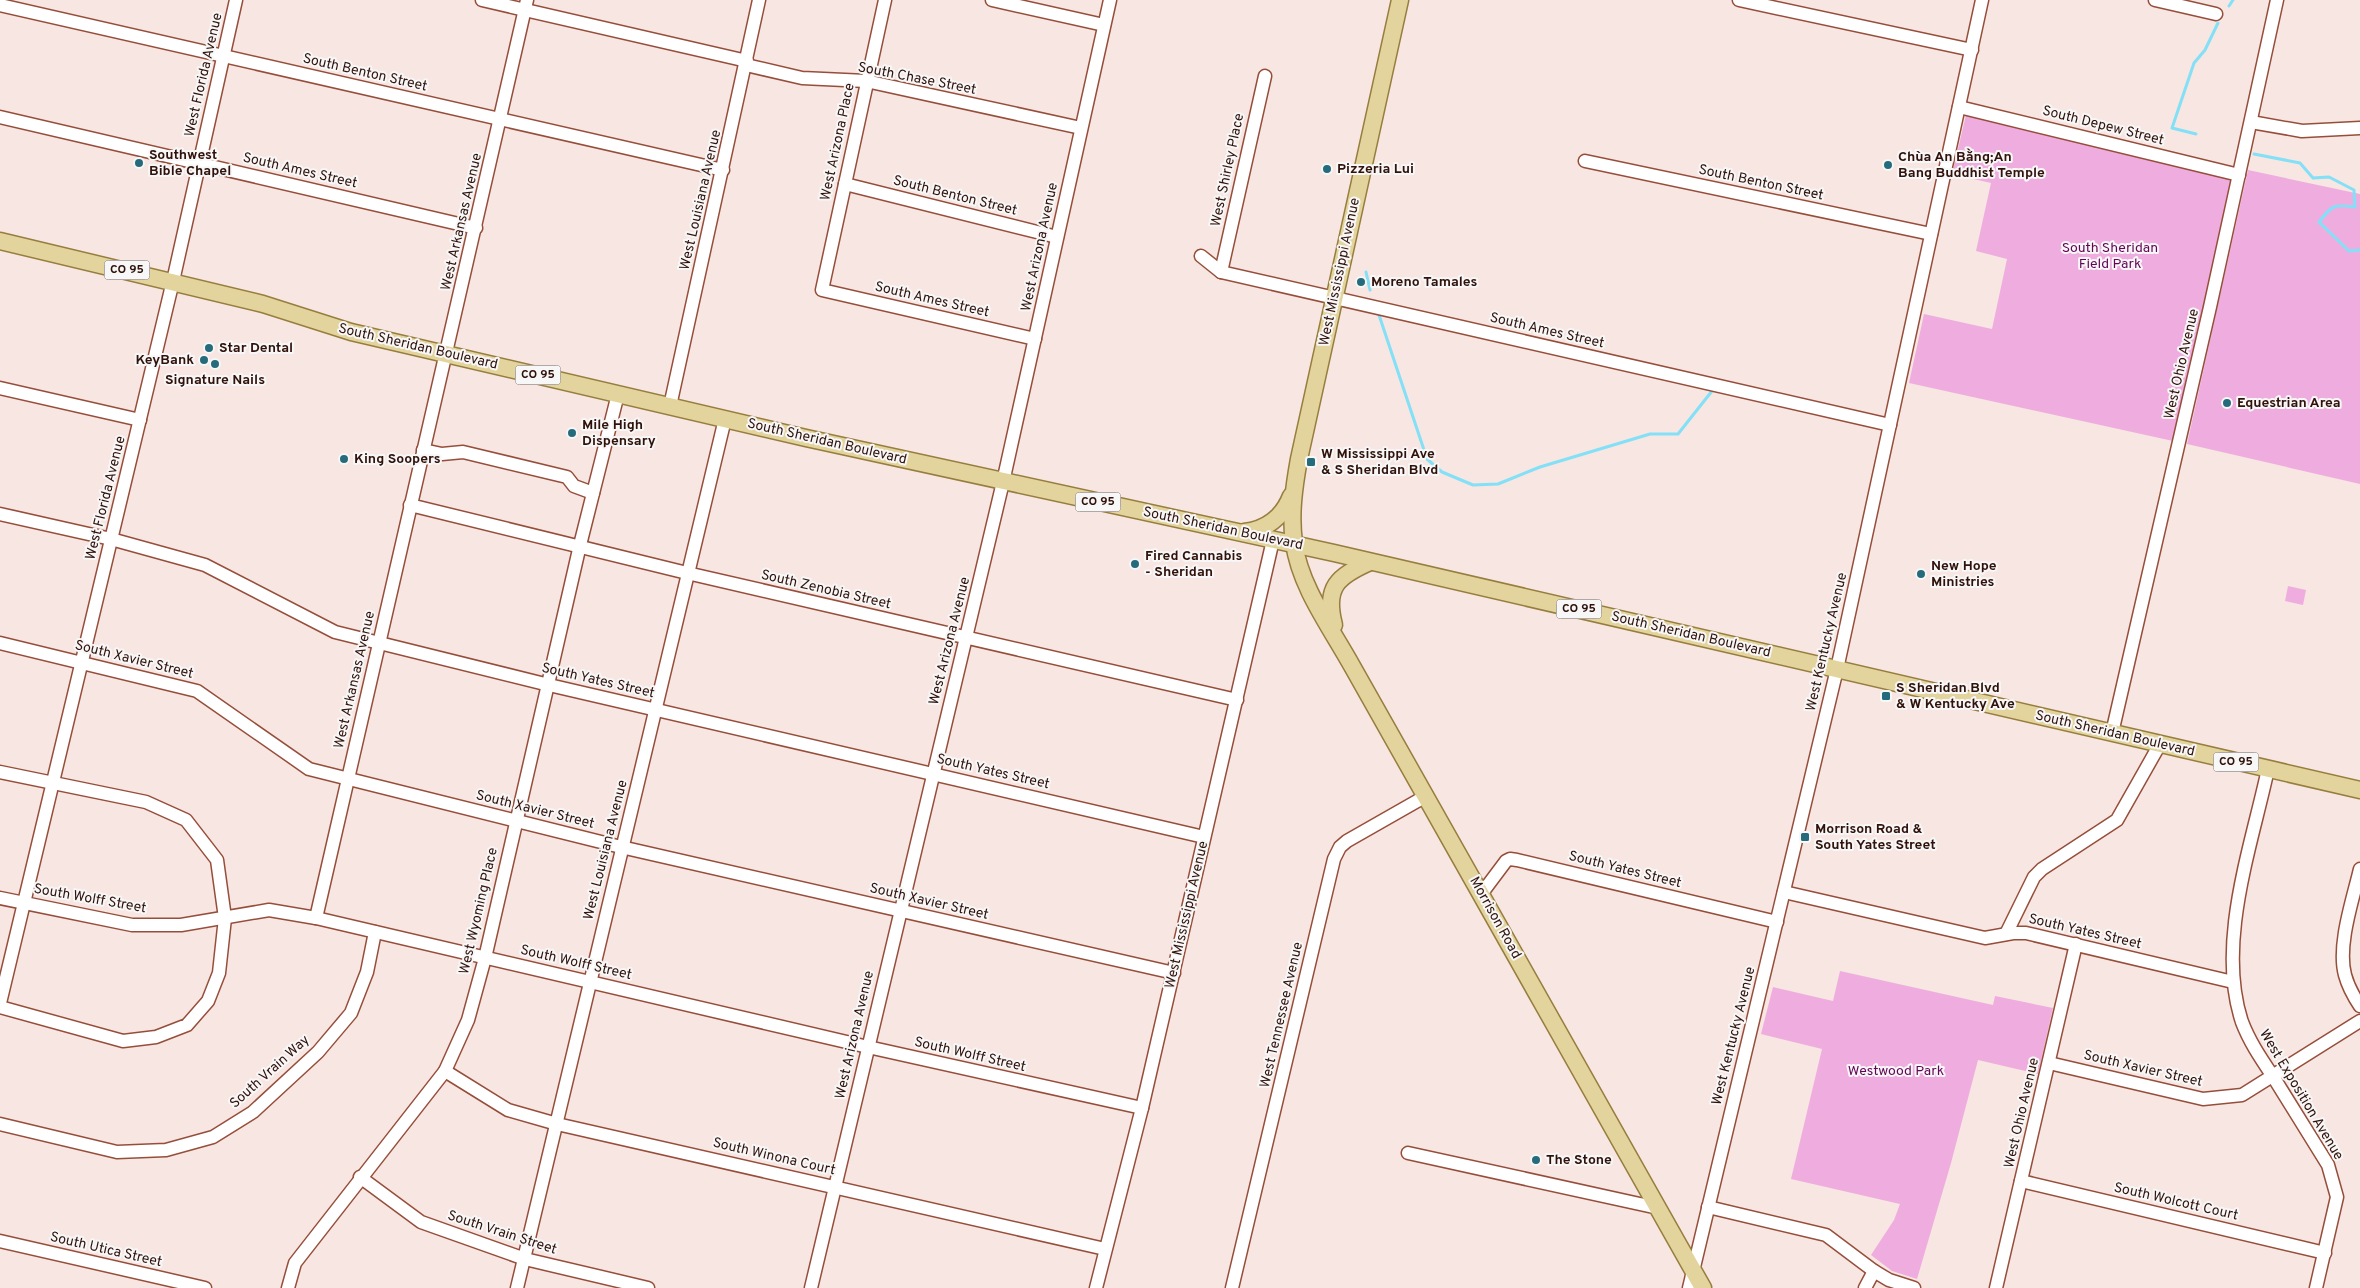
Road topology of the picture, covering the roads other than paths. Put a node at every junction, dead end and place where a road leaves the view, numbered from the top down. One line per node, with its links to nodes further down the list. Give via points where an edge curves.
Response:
1 (236, 0): 17 (street, West Florida Avenue)
2 (482, 0): 13 (street, South Chase Street)
3 (759, 0): 18 (street, West Louisiana Avenue)
4 (885, 0): 20 (street, West Arizona Place)
5 (992, 0): 15 (street)
6 (1110, 0): 15 (street, West Arizona Avenue)
7 (1400, 0): 40 (main road, West Mississippi Avenue)
8 (1738, 0): 16 (street)
9 (1982, 0): 16 (street, West Kentucky Avenue)
10 (2155, 0): 14 (street)
11 (2277, 0): 24 (street, West Ohio Avenue)
12 (0, 5): 17 (street, South Benton Street)
13 (526, 5): 18 (street, South Chase Street); 23 (street, West Arkansas Avenue)
14 (2216, 14)
15 (1104, 25): 25 (street, West Arizona Avenue)
16 (1972, 50): 21 (street, West Kentucky Avenue)
17 (223, 56): 23 (street, South Benton Street); 28 (street, West Florida Avenue)
18 (746, 63): 20 (street, South Chase Street, via 802,78); 29 (street, West Louisiana Avenue)
19 (1264, 76): 37 (street, West Shirley Place)
20 (866, 81): 25 (street, South Chase Street); 31 (street, West Arizona Place)
21 (1959, 107): 30 (street, South Depew Street); 33 (street, West Kentucky Avenue)
22 (0, 117): 28 (street, South Ames Street)
23 (501, 120): 29 (street, South Benton Street); 32 (street, West Arkansas Avenue)
24 (2251, 122): 26 (street, via 2302,131); 30 (street, West Ohio Avenue)
25 (1081, 128): 34 (street, West Arizona Avenue)
26 (2360, 128)
27 (1585, 161): 33 (street, South Benton Street)
28 (200, 164): 32 (street, South Ames Street); 38 (street, West Florida Avenue)
29 (723, 170): 45 (street, West Louisiana Avenue)
30 (2239, 175): 71 (street, West Ohio Avenue)
31 (845, 184): 34 (street, South Benton Street); 39 (street, West Arizona Place)
32 (476, 228): 42 (street, West Arkansas Avenue)
33 (1931, 234): 48 (street, West Kentucky Avenue)
34 (1057, 237): 41 (street, West Arizona Avenue)
35 (0, 241): 38 (main road, South Sheridan Boulevard / CO 95)
36 (1202, 256): 37 (street, South Ames Street)
37 (1221, 272): 40 (street, South Ames Street)
38 (173, 281): 42 (main road, South Sheridan Boulevard / CO 95, via 263,304 351,332); 47 (street, West Florida Avenue)
39 (822, 290): 41 (street, South Ames Street)
40 (1335, 297): 48 (street, South Ames Street); 51 (main road, West Mississippi Avenue)
41 (1035, 339): 50 (street, West Arizona Avenue)
42 (445, 354): 44 (main road, South Sheridan Boulevard / CO 95); 49 (street, West Arkansas Avenue)
43 (0, 388): 47 (street)
44 (618, 394): 45 (main road, South Sheridan Boulevard / CO 95); 52 (street, West Wyoming Place)
45 (670, 406): 46 (main road, South Sheridan Boulevard / CO 95)
46 (725, 419): 50 (main road, South Sheridan Boulevard / CO 95); 61 (street, West Louisiana Avenue)
47 (140, 420): 56 (street, West Florida Avenue)
48 (1890, 426): 67 (street, West Kentucky Avenue)
49 (423, 450): 52 (street, via 449,454 463,452 567,477 574,486); 53 (street, West Arkansas Avenue)
50 (1003, 482): 55 (main road, South Sheridan Boulevard / CO 95); 62 (street, West Arizona Avenue)
51 (1294, 490): 55 (main road, via 1285,509 1273,521 1257,530); 59 (main road, West Mississippi Avenue)
52 (593, 493): 58 (street, West Wyoming Place)
53 (410, 505): 58 (street, South Zenobia Street); 65 (street, West Arkansas Avenue)
54 (0, 514): 56 (street, South Yates Street)
55 (1236, 532): 57 (main road, South Sheridan Boulevard / CO 95)
56 (111, 539): 65 (street, South Yates Street, via 205,564 335,632); 66 (street, West Florida Avenue)
57 (1273, 540): 59 (main road, South Sheridan Boulevard / CO 95); 69 (street, West Mississippi Avenue)
58 (580, 545): 61 (street, South Zenobia Street); 68 (street, West Wyoming Place)
59 (1294, 545): 60 (main road, South Sheridan Boulevard / CO 95); 63 (main road, Morrison Road, via 1306,581)
60 (1370, 562): 63 (main road, via 1343,576 1333,589 1330,609); 67 (main road, South Sheridan Boulevard / CO 95)
61 (687, 573): 62 (street, South Zenobia Street); 70 (street, West Louisiana Avenue)
62 (966, 638): 69 (street, South Zenobia Street); 75 (street, West Arizona Avenue)
63 (1337, 639): 79 (main road, Morrison Road)
64 (0, 643): 66 (street, South Xavier Street)
65 (379, 643): 68 (street, South Yates Street); 76 (street, West Arkansas Avenue)
66 (82, 662): 76 (street, South Xavier Street, via 197,690 310,769); 77 (street, West Florida Avenue)
67 (1837, 669): 71 (main road, South Sheridan Boulevard / CO 95); 84 (street, West Kentucky Avenue)
68 (549, 685): 70 (street, South Yates Street); 80 (street, West Wyoming Place)
69 (1237, 700): 81 (street, West Mississippi Avenue)
70 (657, 709): 75 (street, South Yates Street); 82 (street, West Louisiana Avenue)
71 (2112, 733): 72 (main road, South Sheridan Boulevard / CO 95)
72 (2160, 744): 73 (main road, South Sheridan Boulevard / CO 95); 93 (street, via 2117,820 2034,877)
73 (2268, 769): 78 (main road, South Sheridan Boulevard / CO 95); 98 (street, West Exposition Avenue, via 2235,917 2231,958)
74 (0, 772): 77 (street)
75 (934, 773): 81 (street, South Yates Street); 88 (street, West Arizona Avenue)
76 (347, 780): 80 (street, South Xavier Street); 90 (street, West Arkansas Avenue)
77 (52, 783): 87 (street, West Florida Avenue); 89 (street, via 146,802 186,820 217,860)
78 (2360, 790)
79 (1426, 796): 85 (main road, Morrison Road); 128 (street, West Tennessee Avenue, via 1346,841 1334,859)
80 (515, 821): 82 (street, South Xavier Street); 95 (street, West Wyoming Place)
81 (1204, 837): 96 (street, West Mississippi Avenue)
82 (621, 847): 88 (street, South Xavier Street); 97 (street, West Louisiana Avenue)
83 (2360, 869): 100 (street, via 2343,962 2345,975)
84 (1784, 892): 91 (street, West Kentucky Avenue); 93 (street, South Yates Street, via 1984,938)
85 (1482, 893): 91 (street, South Yates Street, via 1510,859); 115 (main road, Morrison Road)
86 (0, 898): 87 (street, South Wolff Street)
87 (24, 903): 89 (street, South Wolff Street, via 132,925 181,925); 99 (street, West Florida Avenue)
88 (900, 911): 96 (street, South Xavier Street); 103 (street, West Arizona Avenue)
89 (225, 918): 90 (street, South Wolff Street, via 269,910); 101 (street, via 219,973 208,1001 186,1025 179,1028 156,1037 124,1041)
90 (316, 918): 92 (street, South Wolff Street)
91 (1777, 922): 114 (street, West Kentucky Avenue)
92 (375, 932): 95 (street, South Wolff Street); 108 (street, South Vrain Way, via 367,972 351,1013 318,1052 253,1112 213,1137 166,1150 117,1152)
93 (2006, 934): 94 (street, South Yates Street, via 2022,932)
94 (2076, 944): 98 (street, South Yates Street); 104 (street, West Ohio Avenue)
95 (485, 958): 97 (street, South Wolff Street); 105 (street, West Wyoming Place, via 468,1020)
96 (1174, 972): 107 (street, West Mississippi Avenue)
97 (590, 982): 103 (street, South Wolff Street); 109 (street, West Louisiana Avenue)
98 (2233, 982): 106 (street, West Exposition Avenue, via 2242,1022 2252,1045)
99 (0, 1003)
100 (2360, 1006)
101 (0, 1007)
102 (2360, 1021): 106 (street, South Xavier Street)
103 (868, 1047): 107 (street, South Wolff Street); 113 (street, West Arizona Avenue)
104 (2049, 1064): 106 (street, South Xavier Street, via 2203,1099 2242,1095); 112 (street, West Ohio Avenue)
105 (445, 1071): 109 (street, South Winona Court, via 508,1110); 111 (street, West Wyoming Place)
106 (2273, 1077): 118 (street, West Exposition Avenue, via 2328,1166 2334,1183 2337,1197)
107 (1142, 1108): 117 (street, West Mississippi Avenue)
108 (0, 1124)
109 (557, 1124): 113 (street, South Winona Court); 119 (street, West Louisiana Avenue)
110 (1408, 1153): 115 (street)
111 (360, 1177): 119 (street, South Vrain Street, via 420,1222); 123 (street, West Wyoming Place, via 295,1263)
112 (2021, 1181): 118 (street, South Wolcott Court); 133 (street, West Ohio Avenue)
113 (835, 1187): 117 (street, South Winona Court); 126 (street, West Arizona Avenue)
114 (1708, 1207): 120 (street, West Kentucky Avenue); 121 (street, via 1826,1236)
115 (1658, 1208): 120 (main road, Morrison Road)
116 (0, 1241): 122 (street, South Utica Street)
117 (1105, 1249): 127 (street, West Mississippi Avenue)
118 (2325, 1253): 134 (street, West Exposition Avenue)
119 (525, 1259): 124 (street, West Louisiana Avenue); 125 (street, South Vrain Street)
120 (1693, 1269): 129 (street, West Kentucky Avenue); 130 (main road, Morrison Road)
121 (1874, 1271): 131 (street); 132 (street)
122 (205, 1288)
123 (288, 1288)
124 (517, 1288)
125 (648, 1288)
126 (810, 1288)
127 (1096, 1288)
128 (1232, 1288)
129 (1689, 1288)
130 (1704, 1288)
131 (1865, 1288)
132 (1914, 1288)
133 (1996, 1288)
134 (2316, 1288)

